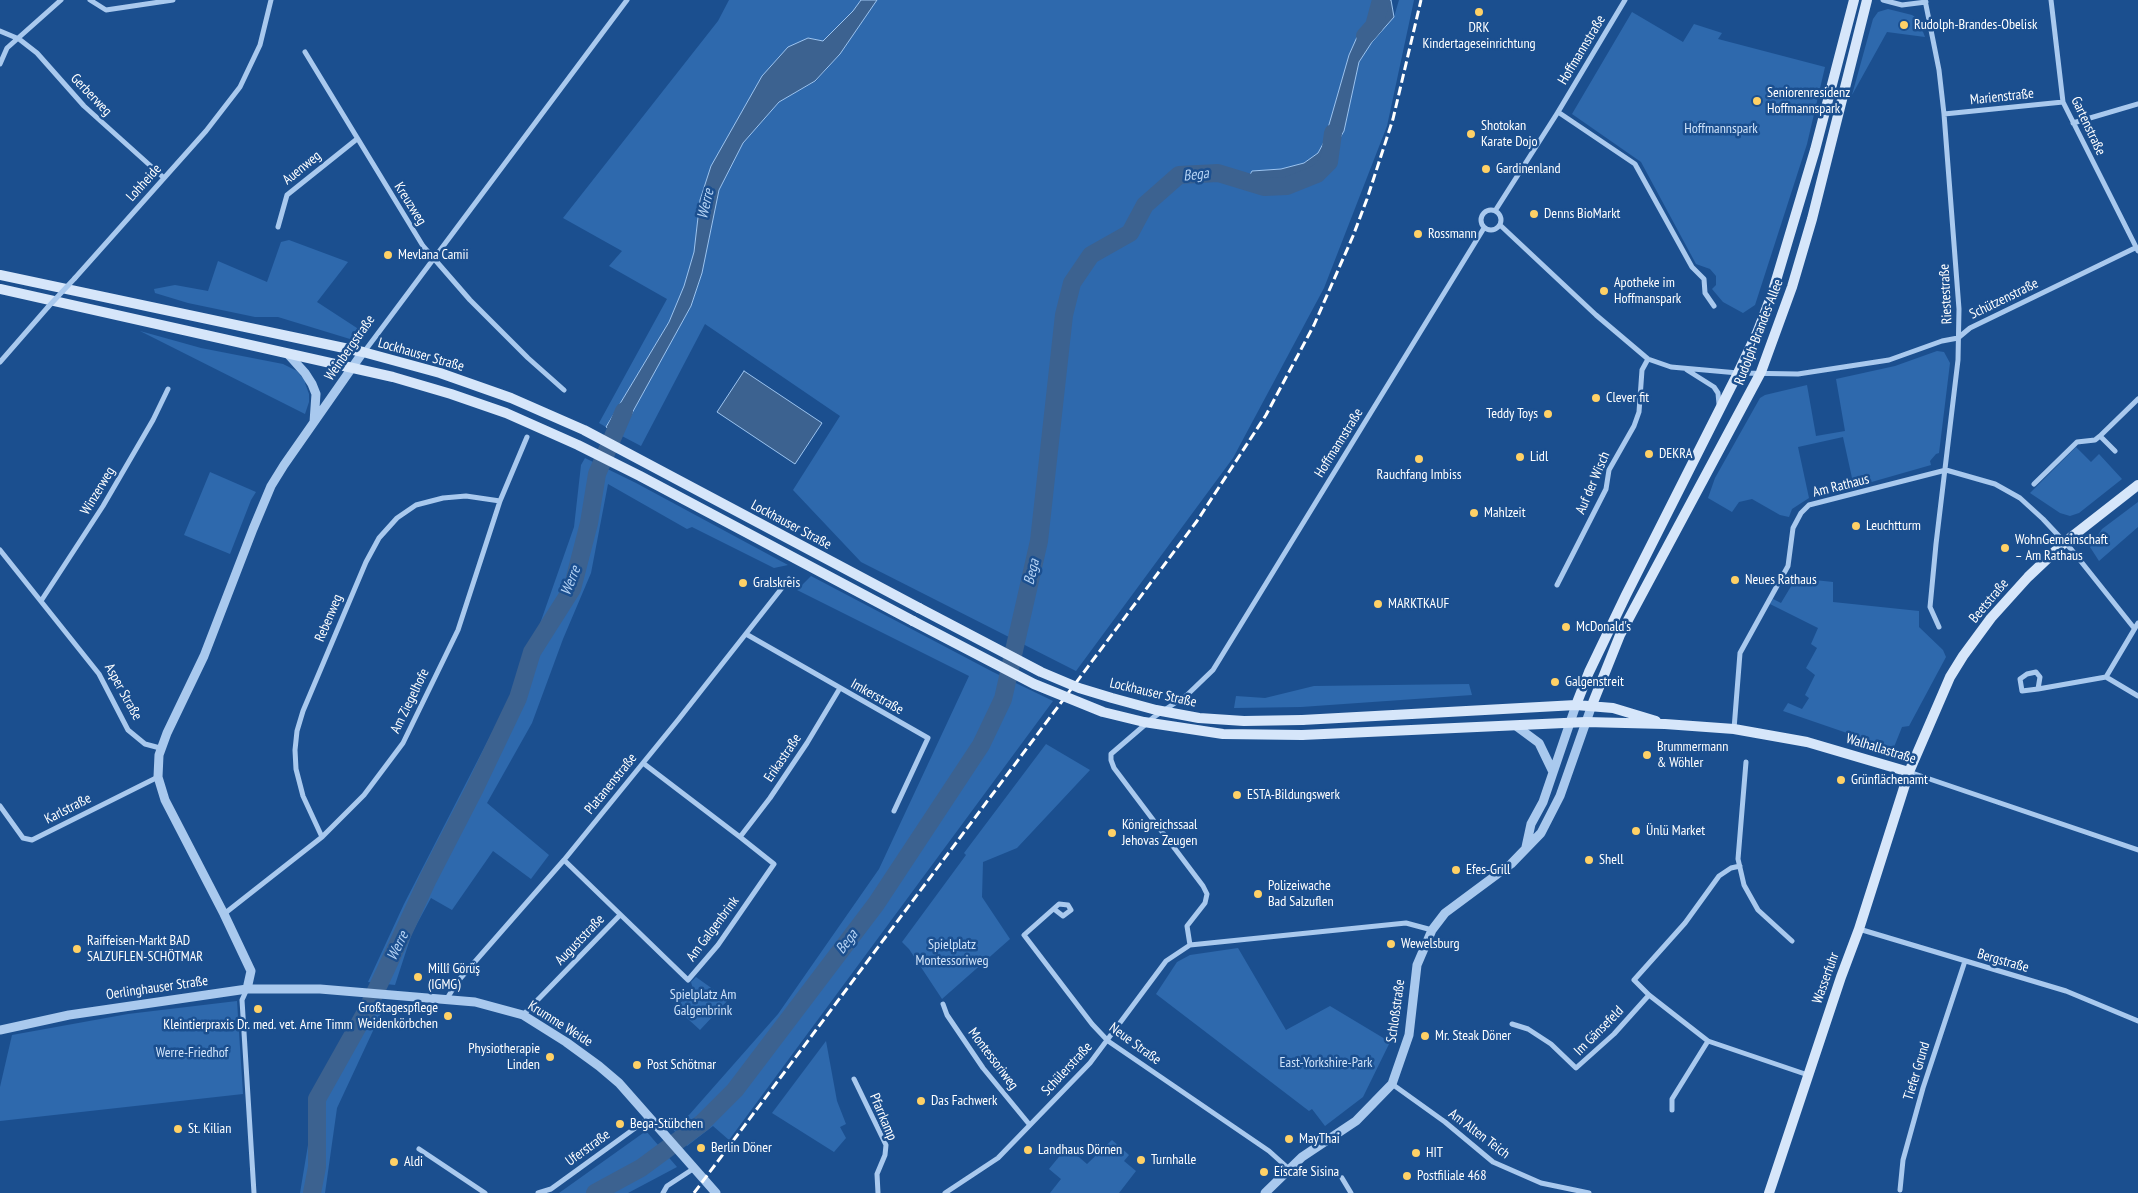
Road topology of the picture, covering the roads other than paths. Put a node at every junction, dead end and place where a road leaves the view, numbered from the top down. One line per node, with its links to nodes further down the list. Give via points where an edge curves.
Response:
1 (61, 0): 13 (street)
2 (90, 0): 3 (street, via 106,10)
3 (173, 0)
4 (271, 0): 22 (street, Lohheide, via 260,45 240,87)
5 (627, 0): 28 (street, Weinbergstraße)
6 (1625, 0): 18 (street, Hoffmannstraße)
7 (1854, 0): 40 (main road, Rudolph-Brandes-Allee, via 1815,150 1772,294)
8 (1867, 0): 39 (main road, Rudolph-Brandes-Allee, via 1812,219 1792,287)
9 (1883, 0): 11 (street, Riestestraße, via 1902,5)
10 (2051, 0): 16 (street, Gartenstraße)
11 (1925, 1): 19 (street, Riestestraße)
12 (0, 31): 13 (street, Gerberweg)
13 (19, 39): 15 (street, via 7,48); 22 (street, Gerberweg, via 37,53 84,106)
14 (305, 52): 21 (street, Kreuzweg)
15 (0, 64)
16 (2063, 102): 19 (street, Marienstraße); 20 (street, Gartenstraße)
17 (2138, 104): 20 (street)
18 (1558, 112): 23 (street, Hoffmannstraße); 31 (street, via 1635,164 1692,267 1704,279 1706,293)
19 (1944, 114): 32 (street, Riestestraße, via 1959,309)
20 (2073, 123): 27 (street, Gartenstraße)
21 (357, 139): 25 (street, Auenweg, via 287,195); 28 (street, Kreuzweg, via 424,246)
22 (164, 178): 36 (street, Lohheide, bridge)
23 (1495, 211): 24 (street, via 1501,217); 26 (street, via 1487,210 1482,215 1480,222)
24 (1500, 225): 26 (street, via 1493,230); 35 (street)
25 (278, 227)
26 (1484, 228): 92 (street, Hoffmannstraße, via 1213,670 1187,695 1166,708 1111,754 1111,760 1135,796 1207,894 1205,903 1187,926)
27 (2137, 249): 32 (street, Schützenstraße, via 1970,328)
28 (435, 258): 33 (street, Weinbergstraße); 42 (street, Kreuzweg, via 504,335)
29 (0, 275): 33 (main road, Lockhauser Straße)
30 (0, 289): 34 (main road, Lockhauser Straße)
31 (1714, 306)
32 (1958, 338): 39 (street, Schützenstraße, via 1889,360 1798,374); 49 (street, Riestestraße)
33 (363, 352): 37 (street, Weinbergstraße); 65 (main road, Lockhauser Straße, bridge, via 511,398 584,430 1042,672 1112,698 1199,718 1244,721)
34 (288, 354): 37 (main road, Lockhauser Straße); 45 (street, via 305,373 316,394)
35 (1648, 359): 38 (street); 56 (street, Auf der Wisch, via 1642,370 1639,412 1634,426 1609,470 1606,489)
36 (0, 362)
37 (353, 367): 45 (street, Weinbergstraße); 70 (main road, Lockhauser Straße, bridge, via 451,394 578,445 1025,679 1103,712 1223,734 1302,735)
38 (1687, 369): 40 (street); 44 (street, via 1714,387)
39 (1761, 372): 40 (street); 66 (main road, Rudolph-Brandes-Allee, via 1620,635)
40 (1738, 373): 44 (main road, Rudolph-Brandes-Allee)
41 (168, 389): 57 (street, Winzerweg, via 154,420 103,506)
42 (564, 390)
43 (2138, 399): 46 (street)
44 (1720, 411): 65 (main road, Rudolph-Brandes-Allee, via 1626,595)
45 (313, 424): 72 (street, Weinbergstraße, via 272,486 252,529 204,656)
46 (2100, 436): 48 (street); 50 (street, via 2095,440 2077,442)
47 (527, 437): 52 (street, Am Ziegelhofe)
48 (2115, 451)
49 (1946, 470): 53 (street, via 1995,484 2020,498); 59 (street, Riestestraße, via 1930,607); 71 (street, Am Rathaus, via 1809,505 1801,513 1793,528 1788,566 1740,652)
50 (2034, 484)
51 (2138, 485): 53 (main road, Beetstraße)
52 (500, 501): 80 (street, Am Ziegelhofe, via 458,630 402,743 364,795); 80 (street, Rebenweg, via 466,496 416,505 397,518 379,538 366,562 297,731 296,769 303,796)
53 (2065, 542): 58 (street); 76 (main road, Beetstraße, via 2010,596 1963,656 1936,706)
54 (0, 550): 57 (street, Asper Straße)
55 (789, 579): 60 (street, Platanenstraße)
56 (1557, 585)
57 (41, 601): 72 (street, Asper Straße, via 98,674 128,730 145,744)
58 (2136, 626): 61 (street)
59 (1939, 627)
60 (746, 634): 62 (street, Imkerstraße); 74 (street, Platanenstraße)
61 (2106, 677): 63 (street); 64 (street)
62 (840, 688): 79 (street, Imkerstraße, via 928,738); 81 (street, Erikastraße, via 808,743)
63 (2038, 690): 63 (street, via 2022,692 2020,680 2036,672 2040,677)
64 (2138, 696)
65 (1576, 705): 66 (main road, Walhallastraße); 68 (street)
66 (1592, 706): 67 (street, Schloßstraße); 69 (main road, Walhallastraße, via 1627,711)
67 (1586, 722): 68 (main road, Walhallastraße); 69 (main road, Walhallastraße); 82 (street, Schloßstraße, via 1550,817 1542,833)
68 (1569, 723): 70 (main road, Lockhauser Straße); 75 (street)
69 (1665, 724): 71 (main road, Walhallastraße)
70 (1516, 726): 75 (street, via 1539,743)
71 (1734, 729): 76 (main road, Walhallastraße, via 1807,742)
72 (160, 748): 77 (street)
73 (1746, 762): 85 (street)
74 (642, 763): 81 (street); 84 (street, Platanenstraße)
75 (1553, 772): 82 (street, via 1531,824)
76 (1909, 772): 83 (street, Walhallastraße); 89 (main road, Wasserfuhr)
77 (158, 777): 78 (street, Karlstraße, via 32,840 23,838); 87 (street, via 165,800)
78 (0, 806)
79 (894, 811)
80 (322, 837): 87 (street, Am Ziegelhofe)
81 (740, 837): 88 (street, Am Galgenbrink, via 774,864 718,944 688,980)
82 (1526, 848): 90 (street, Schloßstraße, via 1507,868 1445,913)
83 (2138, 850)
84 (564, 860): 88 (street, Auguststraße); 97 (street, Platanenstraße, via 458,981)
85 (1740, 866): 91 (street, via 1744,885 1758,910); 96 (street, via 1720,876 1685,923 1634,980)
86 (1054, 908): 103 (street, Neue Straße, via 1024,934)
87 (224, 914): 94 (street, via 251,971)
88 (620, 915): 99 (street, Auguststraße)
89 (1859, 929): 93 (street, Bergstraße); 105 (main road, Wasserfuhr)
90 (1432, 930): 92 (street, Schülerstraße, via 1406,923); 107 (street, Schloßstraße, via 1417,965 1409,1036)
91 (1792, 941)
92 (1190, 945): 103 (street, Schülerstraße, via 1166,961)
93 (1965, 961): 100 (street, Bergstraße, via 2066,991); 115 (street, Tiefer Grund, via 1922,1088 1903,1160)
94 (247, 989): 95 (street, Oerlinghauser Straße); 102 (street, Oerlinghauser Straße, via 69,1015); 116 (street, via 242,1000)
95 (320, 989): 97 (street, Krumme Weide)
96 (1649, 995): 101 (street, Im Gänsefeld, via 1614,1034 1576,1068 1551,1044 1528,1029); 104 (street)
97 (446, 1000): 99 (street, Krumme Weide, via 475,1002)
98 (943, 1004): 110 (street, Montessoriweg, via 983,1068)
99 (523, 1015): 109 (street, Krumme Weide, via 566,1042 619,1083)
100 (2138, 1021)
101 (1512, 1024)
102 (0, 1030)
103 (1108, 1041): 110 (street, Schülerstraße); 113 (street, Neue Straße, via 1269,1151)
104 (1708, 1041): 105 (street); 108 (street, via 1672,1099)
105 (1808, 1075): 126 (main road, Wasserfuhr)
106 (854, 1079): 121 (street, Pfarrkamp, via 886,1144 877,1174)
107 (1392, 1084): 113 (street, Schloßstraße, via 1356,1121); 125 (street, Am Alten Teich, via 1493,1162 1541,1183)
108 (1672, 1110)
109 (649, 1118): 112 (street, Krumme Weide); 118 (street, Uferstraße, via 551,1189)
110 (1029, 1124): 122 (street, Schülerstraße, via 998,1158)
111 (419, 1149): 117 (street)
112 (693, 1169): 119 (street); 120 (street, Krumme Weide)
113 (1289, 1169): 123 (street, Schloßstraße)
114 (1342, 1178): 124 (street)
115 (1900, 1190)
116 (254, 1193)
117 (485, 1193)
118 (538, 1193)
119 (662, 1193)
120 (716, 1193)
121 (878, 1193)
122 (945, 1193)
123 (1264, 1193)
124 (1350, 1193)
125 (1588, 1193)
126 (1769, 1193)

